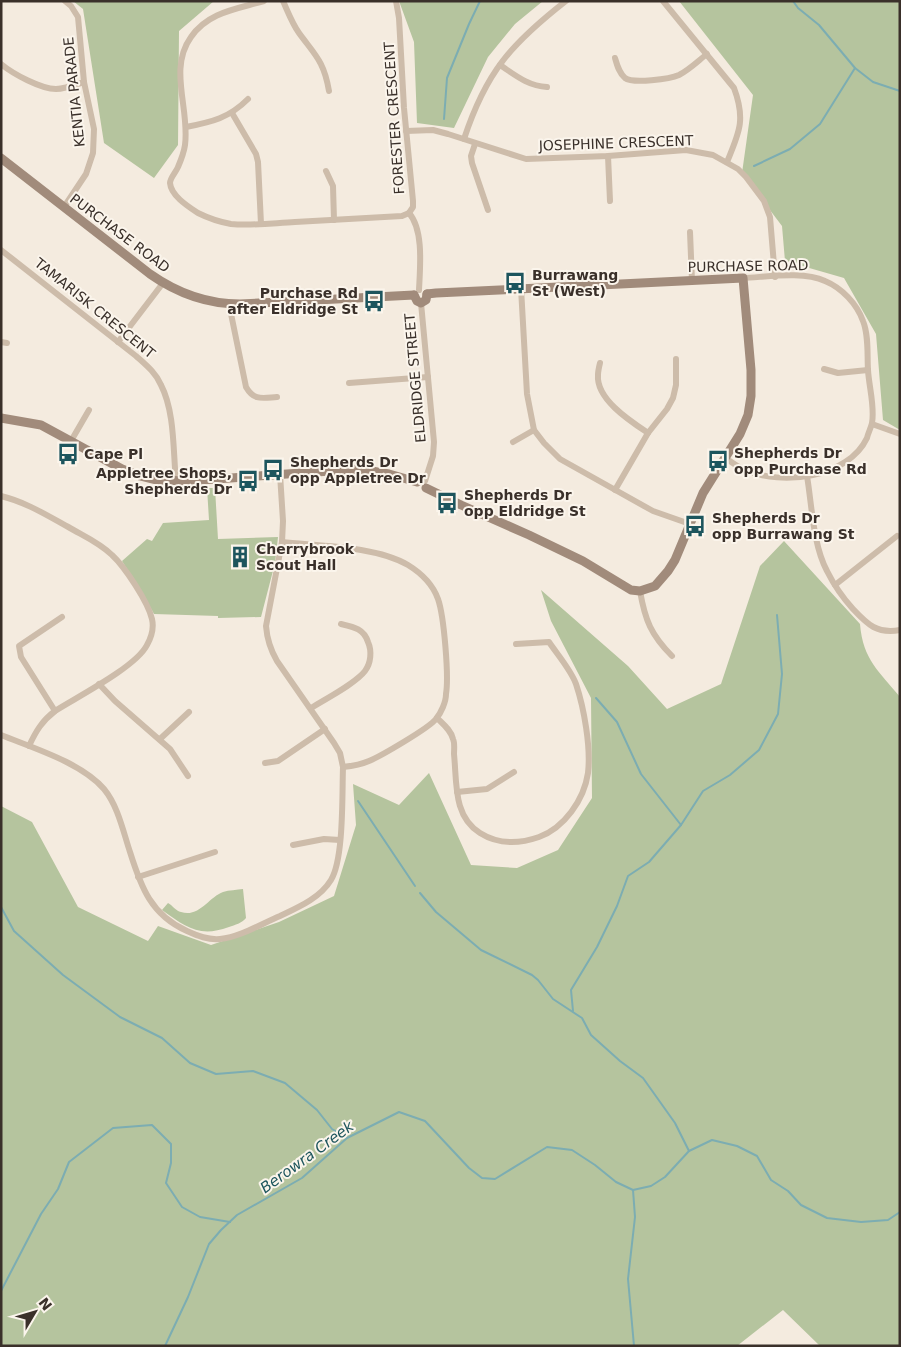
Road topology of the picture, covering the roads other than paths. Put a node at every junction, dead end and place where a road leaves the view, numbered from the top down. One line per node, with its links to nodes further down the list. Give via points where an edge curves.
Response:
1 (65, 1): 11 (street, KENTIA PARADE, via 78,17)
2 (264, 1): 16 (street, via 220,13 190,38 184,49 180,73)
3 (283, 1): 13 (street, via 295,26 322,64)
4 (396, 1): 17 (street, FORESTER CRESCENT)
5 (566, 1): 10 (street, via 524,36)
6 (664, 1): 7 (street)
7 (707, 54): 8 (street, via 671,78 632,81 620,72); 22 (street, via 734,88 740,104 739,134)
8 (615, 58)
9 (1, 64): 11 (street, via 52,89)
10 (500, 65): 12 (street, via 525,82); 18 (street, via 488,81)
11 (84, 82): 25 (street, KENTIA PARADE, via 94,129 93,153 86,174)
12 (547, 87)
13 (328, 91)
14 (248, 99): 15 (street)
15 (232, 113): 16 (street); 29 (street, via 256,154)
16 (186, 127): 29 (street, via 183,154 170,181 175,194 199,213 216,220 230,224)
17 (406, 131): 18 (street, JOSEPHINE CRESCENT, via 433,130); 27 (street, FORESTER CRESCENT, via 413,201)
18 (464, 139): 19 (street, JOSEPHINE CRESCENT)
19 (475, 144): 20 (street, JOSEPHINE CRESCENT, via 526,159); 26 (street, via 472,163)
20 (608, 156): 22 (street, JOSEPHINE CRESCENT, via 686,150 714,155); 24 (street)
21 (1, 158): 25 (main road, PURCHASE ROAD)
22 (727, 162): 32 (street, JOSEPHINE CRESCENT, via 746,177 764,201 770,217)
23 (326, 171): 28 (street, via 332,186)
24 (610, 201)
25 (64, 207): 35 (main road, PURCHASE ROAD)
26 (488, 210)
27 (409, 213): 28 (street); 37 (street, FORESTER CRESCENT, via 416,222 419,237)
28 (334, 220): 29 (street)
29 (262, 224)
30 (690, 232): 34 (street)
31 (1, 250): 39 (street, TAMARISK CRESCENT)
32 (775, 277): 33 (street, PURCHASE ROAD); 43 (street, PURCHASE ROAD, via 812,277 825,281 849,298 864,322)
33 (742, 278): 34 (main road, PURCHASE ROAD); 55 (main road, via 751,370 750,402 743,428)
34 (692, 281): 36 (main road, PURCHASE ROAD)
35 (163, 283): 38 (main road, PURCHASE ROAD, via 194,297); 39 (street)
36 (521, 288): 37 (main road, PURCHASE ROAD); 50 (street, via 527,394)
37 (420, 296): 38 (main road, PURCHASE ROAD); 44 (street, ELDRIDGE STREET)
38 (229, 304): 46 (street, via 246,387 257,398)
39 (118, 342): 58 (street, TAMARISK CRESCENT, via 152,370 161,385 170,419)
40 (676, 359): 51 (street, via 673,398)
41 (600, 363): 51 (street, via 597,376 608,401)
42 (824, 369): 43 (street, via 838,373)
43 (868, 370): 49 (street, PURCHASE ROAD)
44 (428, 377): 45 (street); 59 (street, ELDRIDGE STREET, via 434,442)
45 (349, 383)
46 (276, 397)
47 (89, 410): 53 (street)
48 (1, 418): 53 (main road, via 41,425)
49 (872, 424): 52 (street); 57 (street, PURCHASE ROAD, via 866,439 851,458 822,473)
50 (534, 430): 54 (street); 60 (street, via 560,459)
51 (648, 433): 60 (street)
52 (900, 434)
53 (71, 441): 58 (main road, via 131,473)
54 (512, 442)
55 (725, 458): 57 (street, PURCHASE ROAD, via 746,470 770,476); 62 (main road, via 703,493)
56 (280, 474): 58 (main road); 59 (main road, via 360,469); 64 (street)
57 (807, 476): 65 (street, via 818,543 826,570)
58 (176, 481)
59 (423, 484): 66 (main road, via 583,562 631,590)
60 (615, 490): 62 (street, via 653,511)
61 (1, 496): 72 (street, via 23,502 99,544 123,568 149,610 152,632 142,654)
62 (690, 524): 66 (main road, via 668,571 655,586)
63 (898, 536): 65 (street)
64 (282, 542): 73 (street, via 267,616 267,638 277,661); 76 (street, via 377,553 409,566 431,586 441,611 447,683 446,697)
65 (835, 584): 69 (street, via 869,626 887,632)
66 (640, 591): 71 (street, via 647,622 660,644)
67 (62, 617): 74 (street, via 19,646 21,657)
68 (341, 624): 73 (street, via 357,627 366,636 370,659 358,678)
69 (900, 630)
70 (516, 644): 85 (street, via 549,642 575,682 584,712 588,773 584,787 559,824 542,836 515,843 481,834 466,820)
71 (672, 656)
72 (99, 684): 74 (street); 79 (street)
73 (311, 708): 77 (street)
74 (55, 711): 80 (street, via 44,719)
75 (189, 712): 79 (street)
76 (437, 718): 82 (street, via 370,761); 85 (street, via 453,739)
77 (325, 729): 81 (street, via 278,761); 82 (street, via 340,753)
78 (1, 735): 80 (street)
79 (160, 740): 84 (street, via 179,760)
80 (29, 746): 89 (street, via 74,765 105,790 119,818)
81 (265, 763)
82 (343, 768): 86 (street)
83 (514, 772): 85 (street, via 487,789)
84 (188, 776)
85 (457, 792)
86 (340, 840): 87 (street, via 324,839); 89 (street, via 332,880 317,896 241,933 222,938 209,939 175,926 152,904)
87 (293, 845)
88 (215, 852): 89 (street)
89 (138, 877)

